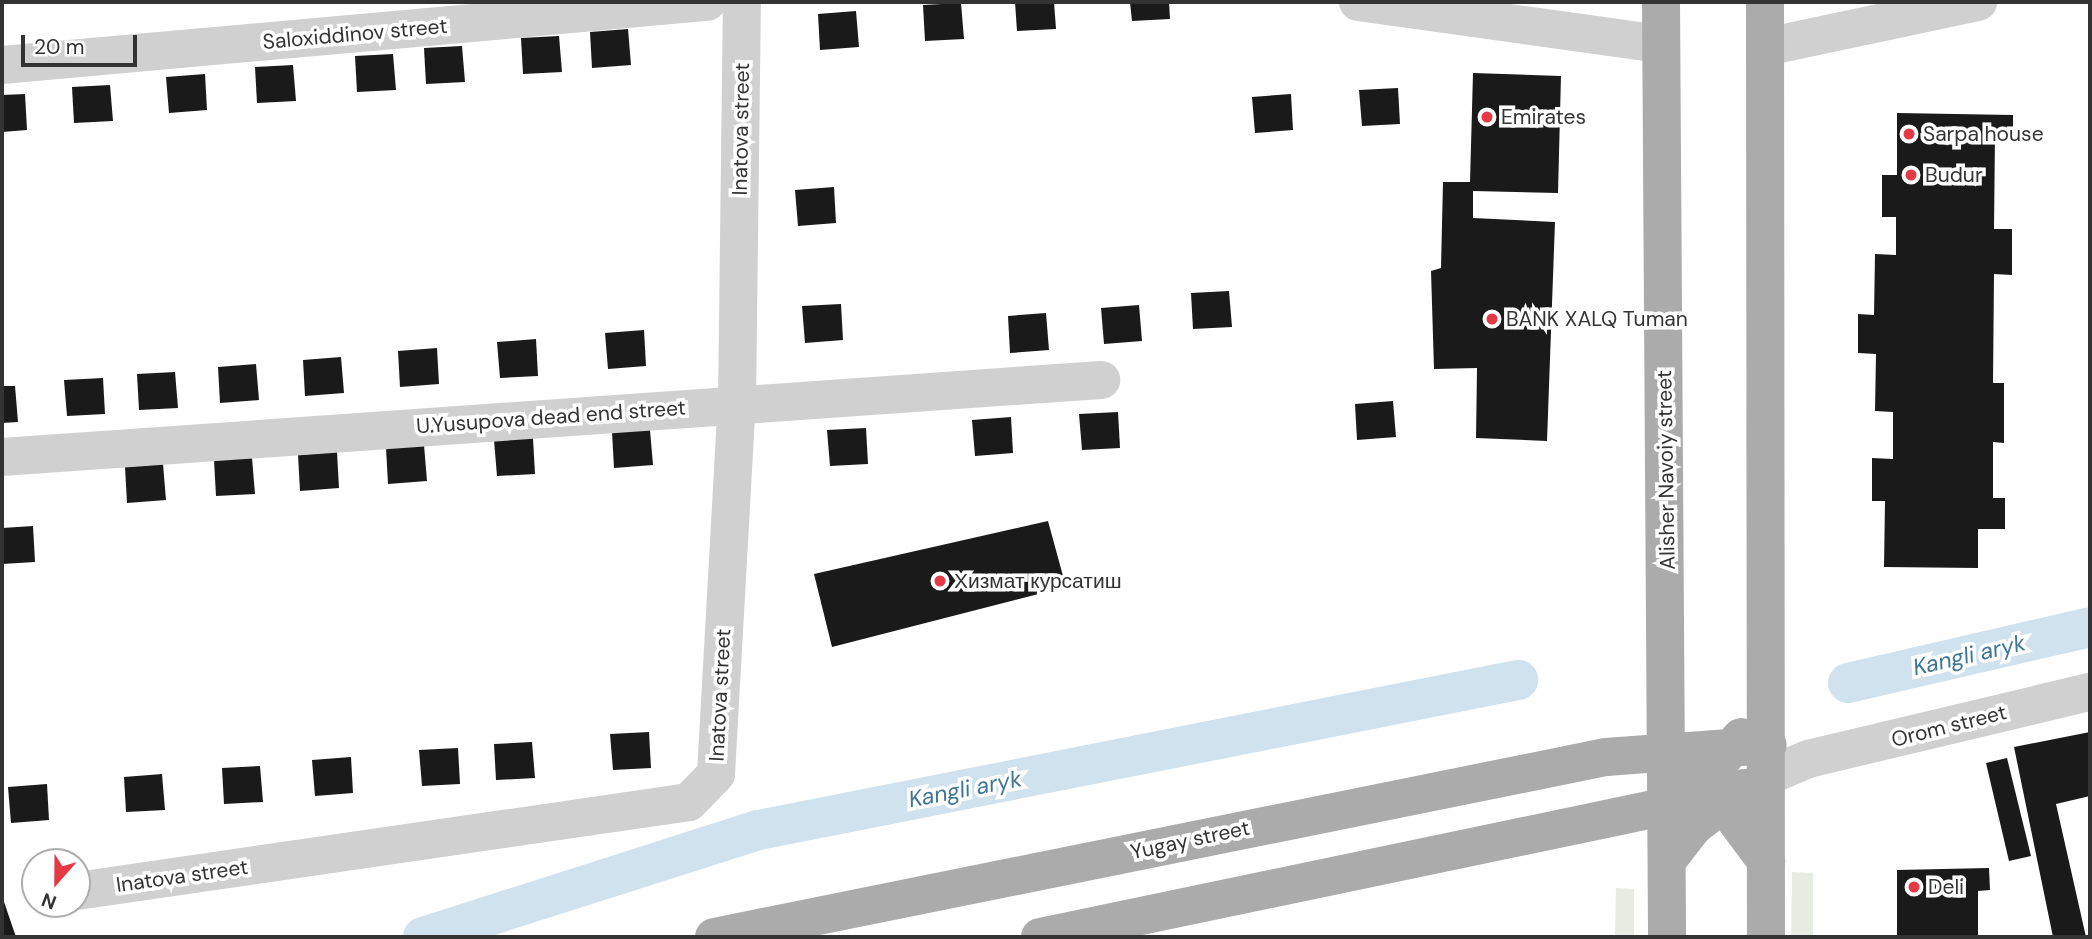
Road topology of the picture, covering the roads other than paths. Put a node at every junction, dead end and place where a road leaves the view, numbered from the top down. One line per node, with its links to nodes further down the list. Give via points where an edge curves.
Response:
1 (708, 2): 9 (street, Saloxiddinov street)
2 (743, 2): 11 (street, Inatova street)
3 (1661, 2): 7 (main road, Alisher Navoiy street)
4 (1765, 2): 8 (main road)
5 (1978, 2): 8 (street)
6 (1379, 4): 7 (street)
7 (1661, 44): 15 (main road, Alisher Navoiy street)
8 (1766, 47): 14 (main road, via 1767,697)
9 (2, 65)
10 (1101, 380): 11 (street, U.Yusupova dead end street)
11 (737, 404): 12 (street, U.Yusupova dead end street); 19 (street, Inatova street, via 716,774 689,802)
12 (2, 457)
13 (2090, 692): 14 (street, Orom street, via 1808,759)
14 (1756, 756): 15 (main road); 15 (main road); 18 (main road)
15 (1685, 783): 16 (main road); 17 (main road, Alisher Navoiy street); 17 (main road); 18 (main road); 20 (main road, Yugay street, via 1614,756)
16 (1614, 815): 17 (main road, via 1650,828); 21 (main road)
17 (1667, 861): 22 (main road, Alisher Navoiy street)
18 (1766, 861): 23 (main road)
19 (91, 889)
20 (714, 937)
21 (1040, 937)
22 (1667, 937)
23 (1766, 937)

